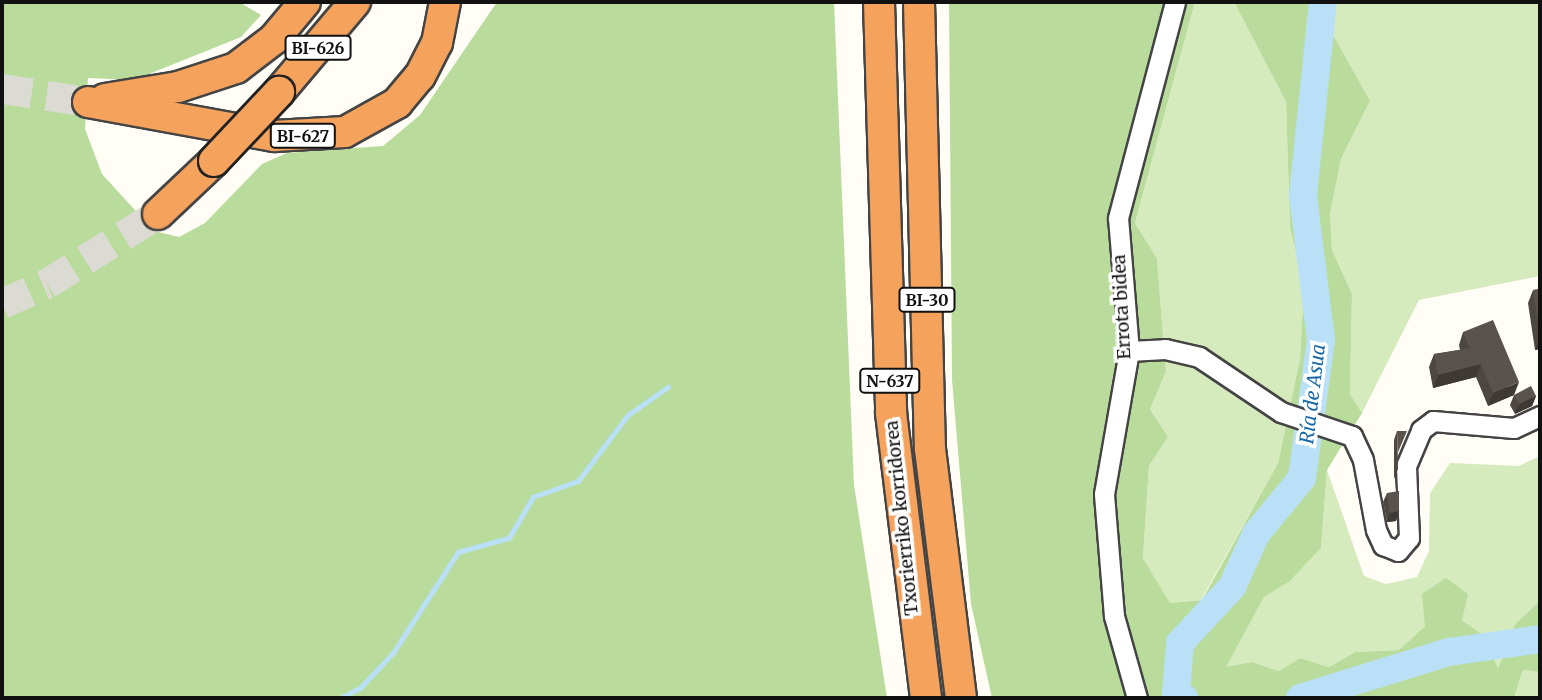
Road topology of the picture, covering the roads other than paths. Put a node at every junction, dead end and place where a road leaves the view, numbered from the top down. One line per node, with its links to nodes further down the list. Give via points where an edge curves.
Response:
1 (305, 2): 3 (highway, BI-627, via 274,39 236,68 178,87 89,102 274,135 345,132 397,103 420,76 437,43)
2 (355, 2): 7 (highway, BI-626, bridge, via 279,92)
3 (445, 2)
4 (879, 2): 10 (highway, Txorierriko korridorea / N-637, via 891,413 910,603)
5 (919, 2): 11 (highway, Txorierriko korridorea / BI-30, via 930,449)
6 (1175, 2): 8 (street, Errota bidea, via 1118,218)
7 (158, 214)
8 (1129, 351): 9 (street, via 1165,349 1199,357 1295,417 1334,425 1352,436 1363,460 1376,530 1383,545 1398,551 1409,537 1406,466 1420,430 1433,422 1514,428); 12 (street, Errota bidea, via 1104,494 1114,616)
9 (1540, 416)
10 (926, 698)
11 (961, 698)
12 (1137, 698)

